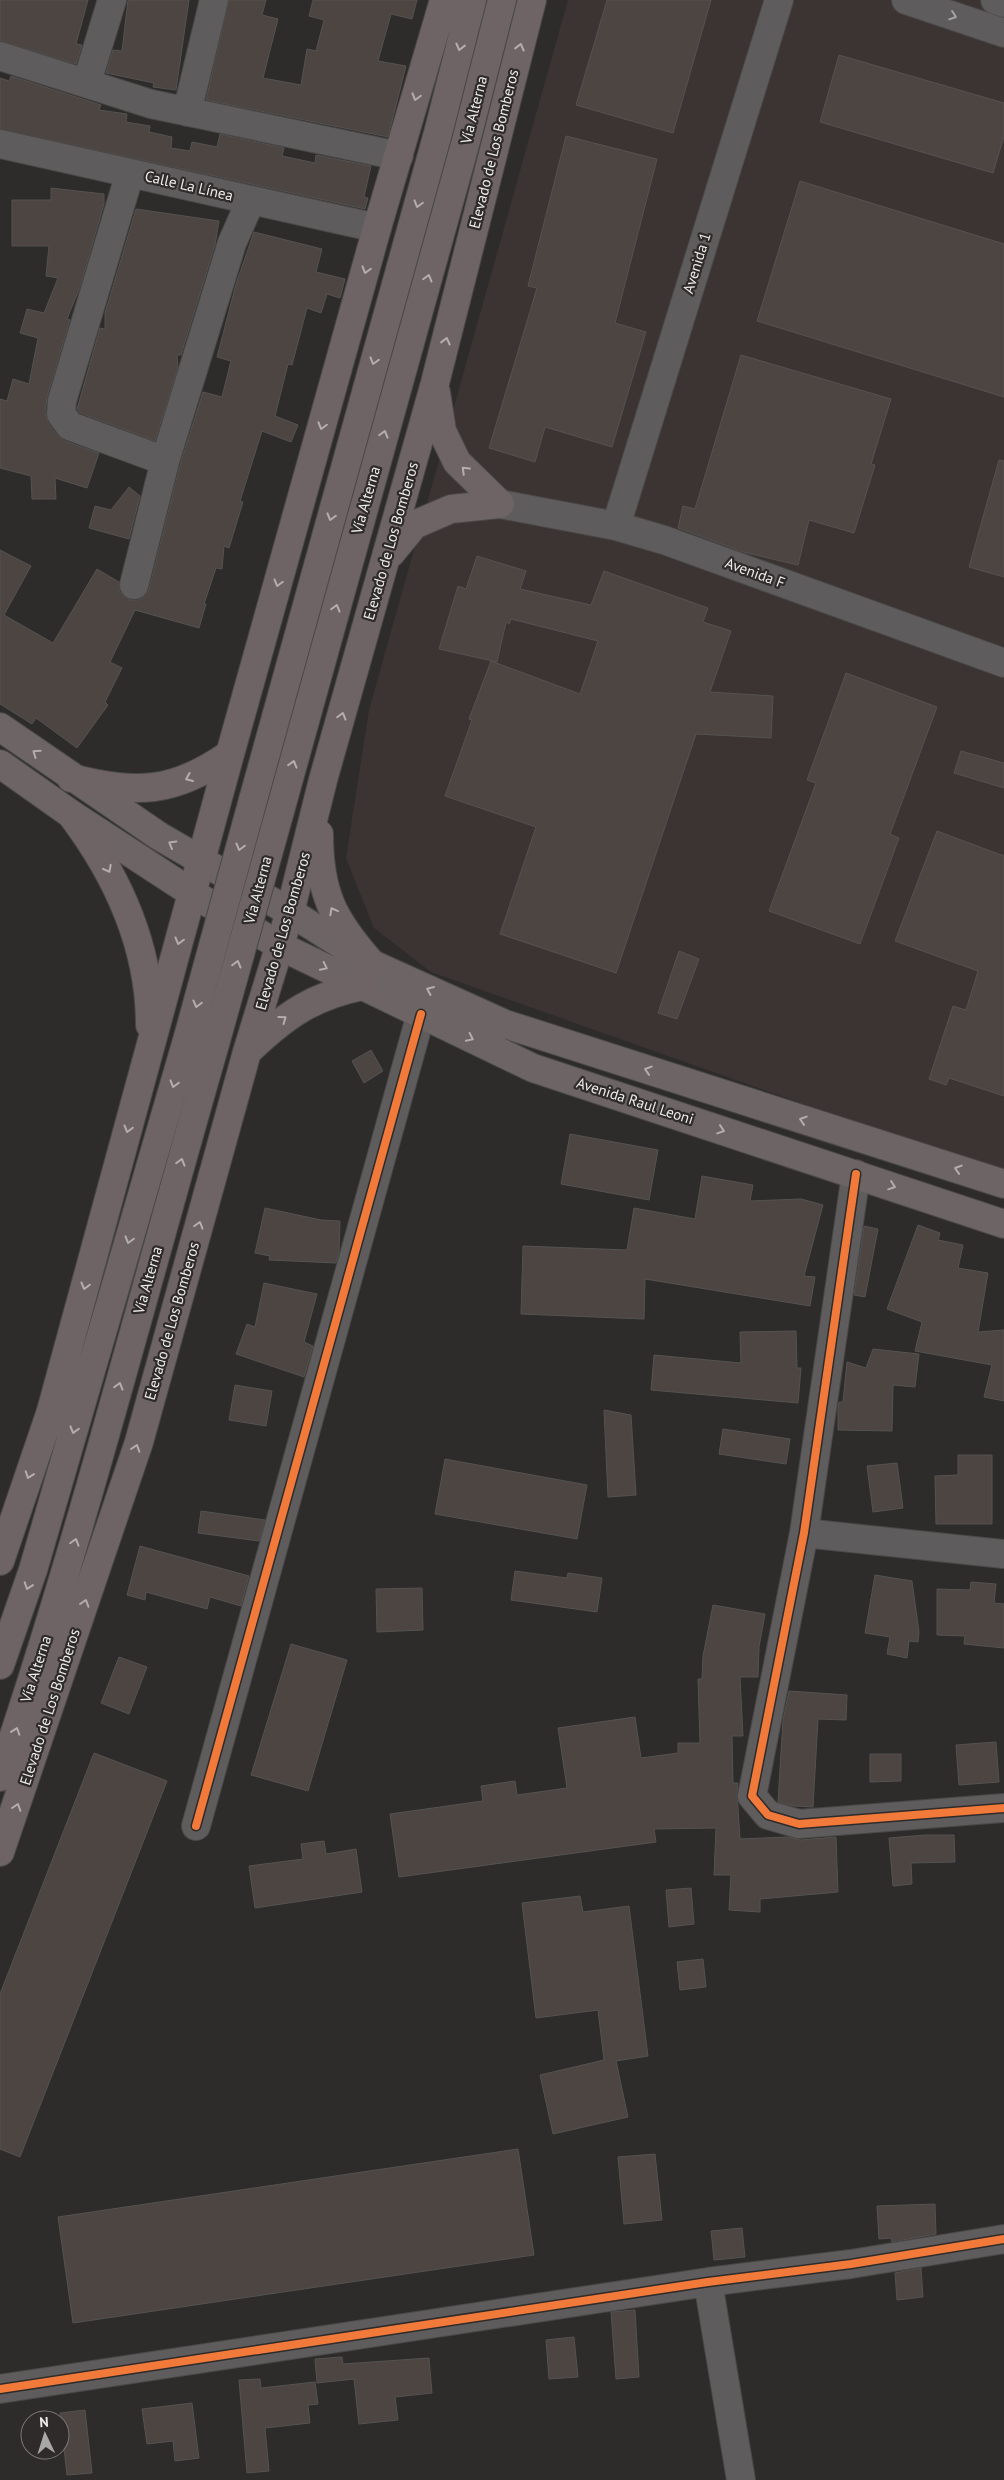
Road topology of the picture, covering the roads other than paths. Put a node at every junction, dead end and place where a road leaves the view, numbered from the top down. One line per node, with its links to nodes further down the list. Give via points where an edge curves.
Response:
1 (112, 0): 13 (street)
2 (214, 0): 14 (street)
3 (444, 0): 16 (highway, one-way to 16)
4 (472, 0): 47 (highway, Vía Alterna, one-way to 47, bridge, via 188,1037 33,1570)
5 (502, 0): 48 (highway, Vía Alterna, one-way to 5, bridge, via 74,1547 466,141)
6 (532, 0): 20 (highway, Elevado de Los Bomberos, one-way to 6)
7 (779, 0): 23 (street, Avenida 1)
8 (906, 0): 11 (street, one-way to 11)
9 (995, 0): 10 (street)
10 (1004, 3)
11 (1004, 33)
12 (0, 56): 13 (street)
13 (87, 82): 14 (street, via 151,104)
14 (187, 112): 16 (street)
15 (0, 144): 17 (street, Calle La Línea)
16 (399, 156): 19 (highway)
17 (130, 173): 18 (street, Calle La Línea); 21 (street, via 60,414 70,426)
18 (252, 200): 19 (street, Calle La Línea); 21 (street, via 232,243)
19 (377, 228): 28 (highway, one-way to 28)
20 (435, 383): 22 (highway, one-way to 20, via 458,462 442,431); 24 (highway, Elevado de Los Bomberos)
21 (165, 461): 25 (street)
22 (500, 504): 23 (street, Avenida F); 24 (highway, via 451,510 414,526)
23 (616, 526): 26 (street, Avenida F, via 664,540)
24 (387, 558): 31 (highway, Elevado de Los Bomberos, one-way to 24)
25 (134, 585)
26 (1004, 663)
27 (0, 728): 30 (main road, Avenida Raul Leoni, one-way to 27)
28 (230, 754): 30 (highway, one-way to 30, via 209,769 159,787 106,787); 33 (highway)
29 (0, 764): 32 (main road, Avenida Raul Leoni)
30 (71, 778): 33 (main road, Avenida Raul Leoni, one-way to 30)
31 (324, 780): 35 (highway, Elevado de Los Bomberos); 37 (highway, one-way to 31, via 328,900 319,862)
32 (71, 814): 34 (main road, Avenida Raul Leoni); 39 (highway, one-way to 39, via 115,882 133,928 148,994)
33 (201, 860): 34 (highway); 35 (main road, Avenida Raul Leoni)
34 (192, 894): 36 (main road, Avenida Raul Leoni); 39 (highway, one-way to 39)
35 (290, 912): 36 (highway, Elevado de Los Bomberos); 37 (main road, Avenida Raul Leoni)
36 (280, 946): 37 (main road, Avenida Raul Leoni, one-way to 37); 40 (highway, Elevado de Los Bomberos)
37 (367, 975): 38 (main road, Avenida Raul Leoni); 40 (highway, one-way to 37, via 294,1011); 42 (main road, Avenida Raul Leoni, one-way to 37, via 505,1024)
38 (421, 1014): 41 (main road, Avenida Raul Leoni, one-way to 41, via 533,1068); 50 (street)
39 (150, 1048): 46 (highway, one-way to 46, via 51,1411)
40 (247, 1052): 51 (highway, Elevado de Los Bomberos, one-way to 40, via 139,1442)
41 (856, 1174): 43 (main road, Avenida Raul Leoni, one-way to 43); 44 (street)
42 (1004, 1184)
43 (1004, 1224)
44 (804, 1533): 45 (street); 49 (street, via 752,1796 768,1815 799,1824)
45 (1004, 1554)
46 (0, 1561)
47 (0, 1665)
48 (0, 1777)
49 (1004, 1808)
50 (196, 1826)
51 (0, 1852)
52 (1004, 2239): 53 (street, via 851,2264)
53 (708, 2282): 54 (street); 55 (street)
54 (0, 2389)
55 (741, 2480)

